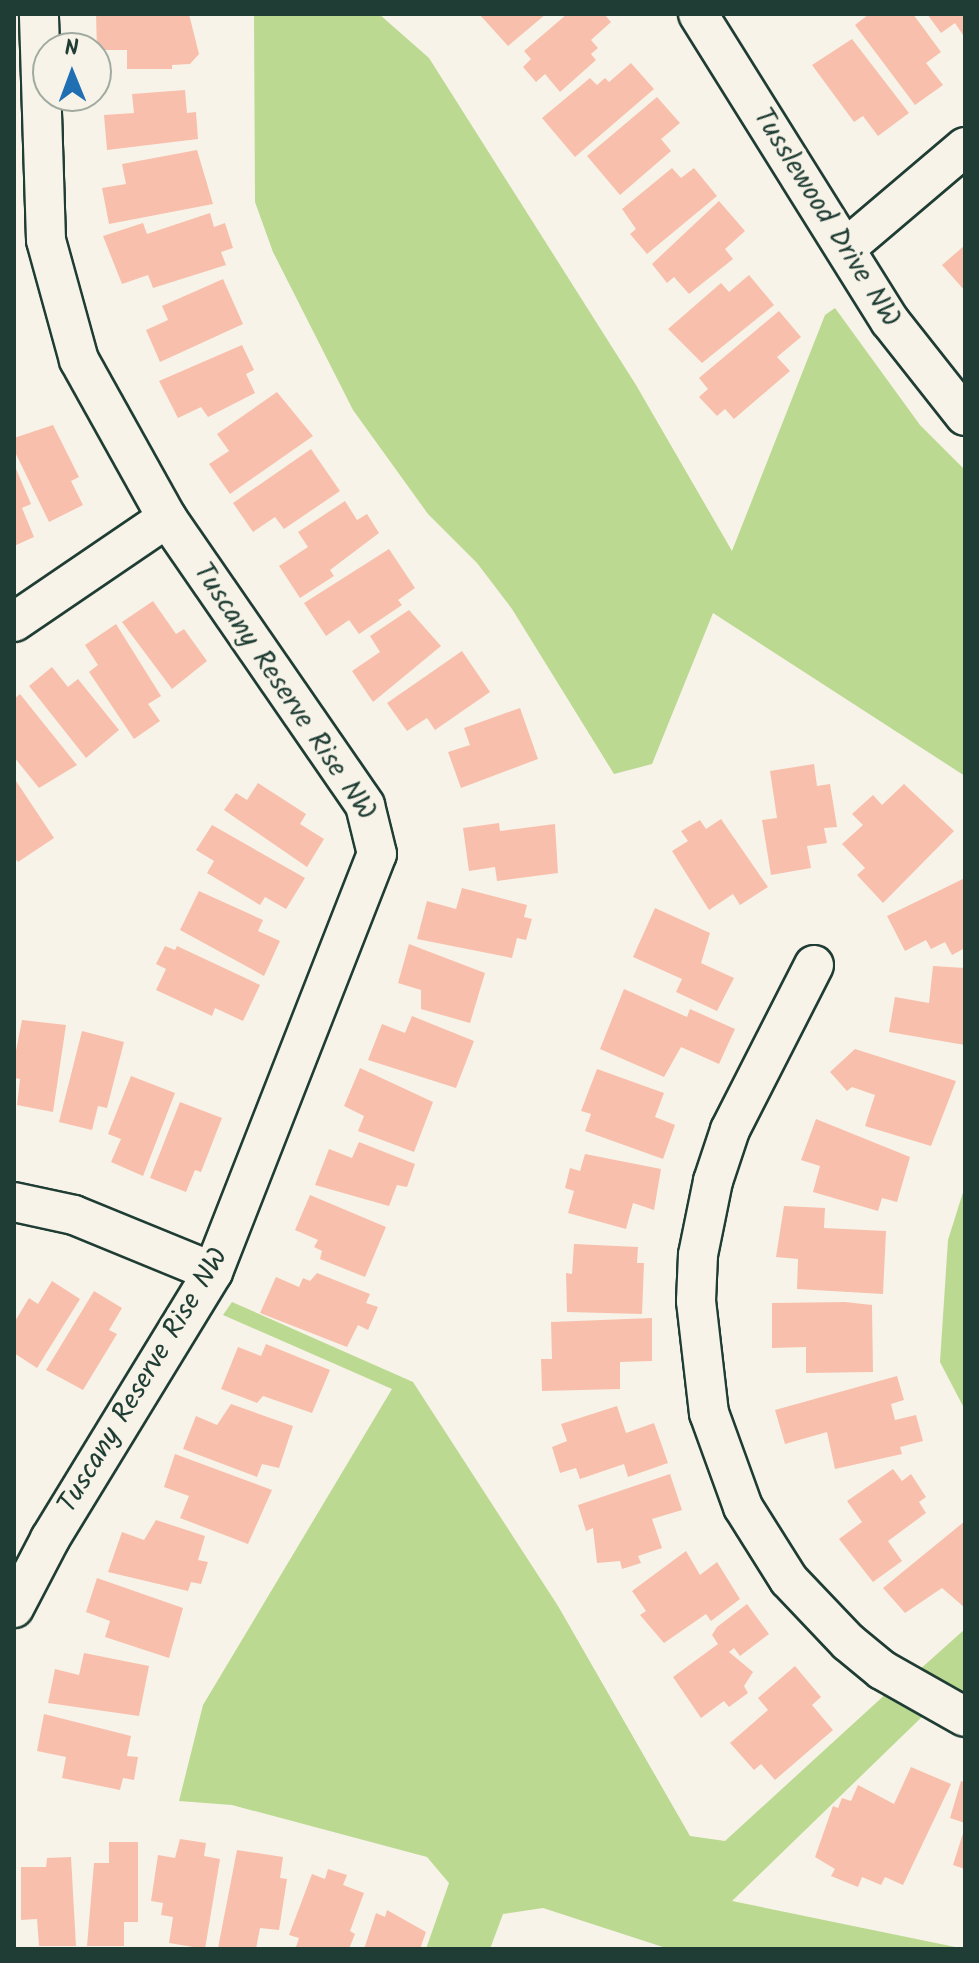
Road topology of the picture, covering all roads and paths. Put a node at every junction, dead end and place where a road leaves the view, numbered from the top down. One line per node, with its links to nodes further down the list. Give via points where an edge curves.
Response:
1 (39, 14): 4 (street, Tuscany Reserve Rise NW)
2 (698, 14): 5 (street, Tusslewood Drive NW)
3 (965, 147): 5 (street)
4 (28, 155): 7 (street, Tuscany Reserve Rise NW, via 65,321 100,403)
5 (846, 248): 6 (street, Tusslewood Drive NW, via 890,321)
6 (965, 416)
7 (167, 518): 8 (street); 11 (street, Tuscany Reserve Rise NW, via 365,805 377,842 372,873)
8 (14, 622)
9 (814, 965): 13 (street, via 730,1130 713,1181 698,1255 702,1381 743,1507 789,1580 840,1635 882,1670)
10 (14, 1202): 11 (street, via 101,1225)
11 (213, 1272): 12 (street, Tuscany Reserve Rise NW, via 50,1539)
12 (14, 1608)
13 (965, 1717)

